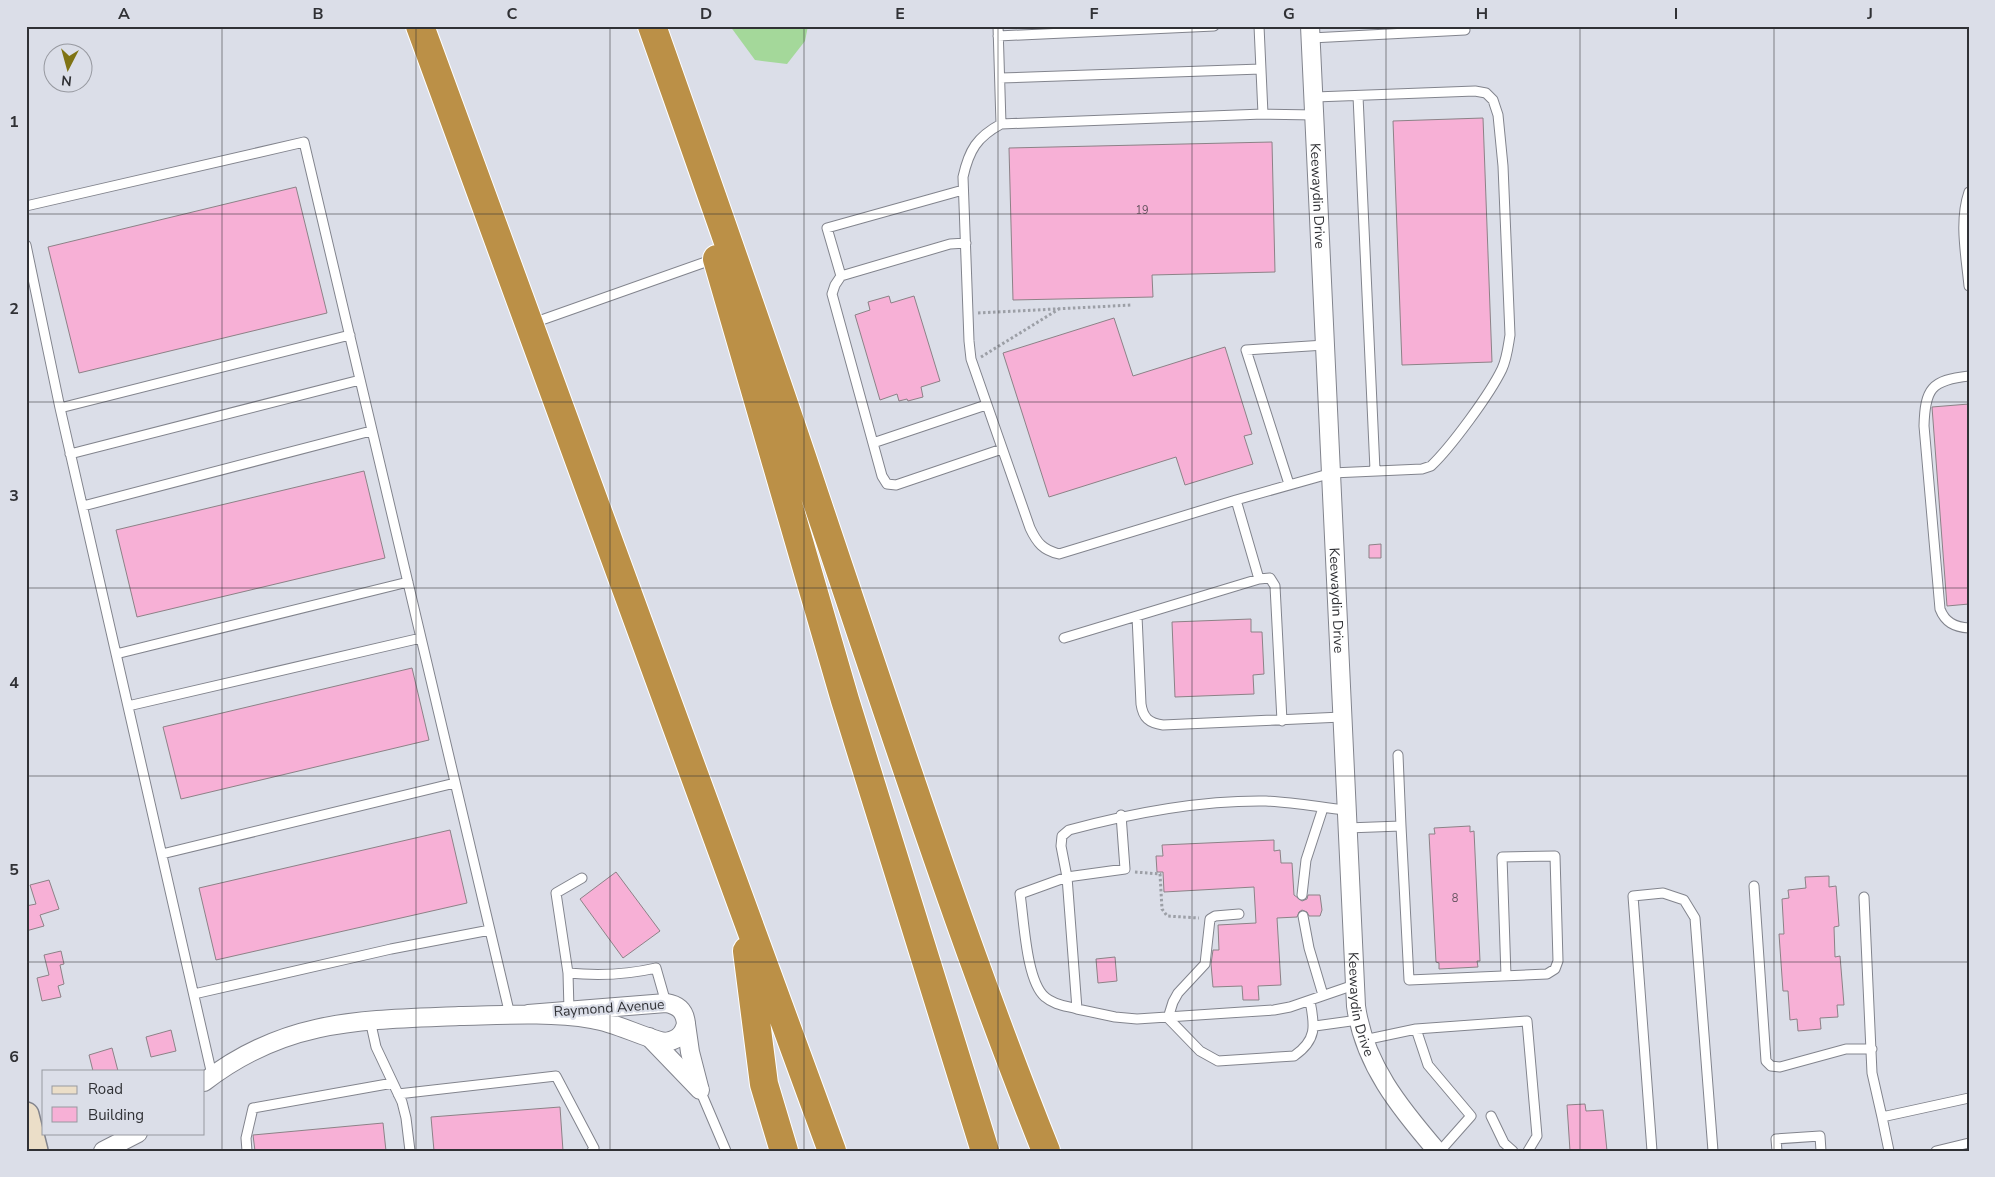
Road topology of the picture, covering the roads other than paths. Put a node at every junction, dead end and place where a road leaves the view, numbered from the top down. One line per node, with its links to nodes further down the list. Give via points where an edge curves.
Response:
1 (420, 26): 23 (highway)
2 (650, 26): 20 (highway); 104 (highway, via 756,320 933,848)
3 (1214, 26): 6 (lane)
4 (1259, 26): 8 (lane)
5 (1465, 30): 7 (lane)
6 (998, 31): 9 (lane)
7 (1310, 32): 11 (street, Keewaydin Drive)
8 (1261, 69): 9 (lane); 12 (lane)
9 (1000, 78): 14 (lane)
10 (1358, 96): 11 (lane); 34 (lane); 34 (lane, via 1486,93 1493,100 1498,114 1503,166 1510,335 1502,369 1430,466)
11 (1314, 97): 13 (street, Keewaydin Drive)
12 (1263, 114): 13 (lane); 14 (lane)
13 (1315, 114): 25 (street, Keewaydin Drive)
14 (1002, 124): 15 (lane, via 980,138 972,149)
15 (963, 190): 18 (lane); 21 (lane, via 828,228)
16 (1969, 192): 22 (lane, via 1964,206)
17 (26, 206): 24 (lane, via 304,142)
18 (966, 243): 21 (lane, via 950,244); 28 (lane, via 972,362)
19 (26, 245): 29 (lane)
20 (716, 258): 23 (lane); 103 (highway, via 845,700)
21 (841, 276): 31 (lane, via 832,294)
22 (1969, 286)
23 (529, 324): 62 (highway)
24 (350, 335): 27 (lane); 29 (lane)
25 (1326, 345): 35 (street, Keewaydin Drive); 36 (lane, via 1246,350)
26 (1969, 376): 42 (lane, via 1948,378 1928,392 1924,426 1940,609 1944,618 1953,625)
27 (360, 380): 30 (lane); 33 (lane)
28 (986, 405): 31 (lane); 32 (lane)
29 (60, 408): 33 (lane)
30 (371, 431): 38 (lane); 40 (lane)
31 (873, 442): 32 (lane, via 882,476 887,484 896,486)
32 (1002, 449): 37 (lane, via 1037,542 1048,551 1059,554)
33 (70, 454): 38 (lane)
34 (1375, 470): 35 (lane)
35 (1332, 473): 36 (lane); 47 (street, Keewaydin Drive)
36 (1288, 484): 37 (lane)
37 (1236, 500): 39 (lane)
38 (83, 506): 45 (lane)
39 (1259, 579): 41 (lane); 48 (lane, via 1270,578 1274,586)
40 (408, 582): 43 (lane); 45 (lane)
41 (1137, 616): 44 (lane); 48 (lane, via 1141,704 1147,720 1163,726)
42 (1969, 628)
43 (421, 638): 46 (lane); 50 (lane)
44 (1064, 638)
45 (116, 654): 46 (lane)
46 (128, 706): 56 (lane)
47 (1342, 717): 48 (lane); 52 (street, Keewaydin Drive)
48 (1282, 721)
49 (1398, 755): 54 (lane)
50 (455, 784): 56 (lane); 65 (lane)
51 (1323, 808): 52 (lane); 53 (lane, via 1249,801); 60 (lane, via 1306,860)
52 (1346, 810): 55 (street, Keewaydin Drive)
53 (1122, 815): 57 (lane, via 1068,830 1062,836); 57 (lane, via 1125,869)
54 (1401, 826): 55 (lane); 67 (lane, via 1408,980)
55 (1346, 828): 68 (street, Keewaydin Drive)
56 (162, 854): 69 (lane)
57 (1067, 877): 73 (lane); 73 (lane, via 1020,894 1032,972 1039,989 1052,1002)
58 (582, 878): 66 (lane, via 556,893)
59 (1754, 886): 84 (lane, via 1766,1061 1771,1066 1780,1067 1846,1049)
60 (1302, 895)
61 (1864, 897): 84 (lane)
62 (740, 900): 101 (highway, via 764,1084); 102 (highway)
63 (1239, 914): 76 (lane, via 1210,919 1205,964 1178,993)
64 (1303, 916): 70 (lane)
65 (490, 930): 69 (lane); 75 (lane)
66 (568, 973): 72 (lane, via 602,976 656,968); 74 (lane)
67 (1506, 976): 67 (lane, via 1547,974 1555,969 1558,961 1555,856 1502,857)
68 (1354, 985): 70 (lane); 78 (street, Keewaydin Drive)
69 (194, 994): 85 (lane)
70 (1323, 995): 71 (lane)
71 (1310, 1001): 76 (lane, via 1274,1010); 80 (lane)
72 (666, 1003): 74 (street, Raymond Avenue); 79 (street, Raymond Avenue, via 683,1011)
73 (1077, 1009): 76 (lane, via 1115,1017)
74 (568, 1010): 75 (street, Raymond Avenue)
75 (519, 1015): 77 (street, Raymond Avenue); 82 (street, Raymond Avenue, via 593,1019)
76 (1168, 1018): 80 (lane, via 1200,1051 1218,1061 1294,1056 1303,1050)
77 (370, 1020): 85 (street, Raymond Avenue, via 326,1025 284,1037 244,1053); 86 (lane, via 376,1047)
78 (1358, 1020): 80 (lane); 83 (street, Keewaydin Drive)
79 (686, 1024): 82 (street, Raymond Avenue, via 680,1036 671,1042); 87 (street)
80 (1315, 1026)
81 (1416, 1028): 83 (lane); 105 (lane, via 1428,1065 1472,1116); 107 (lane, via 1527,1021 1537,1136)
82 (649, 1037): 87 (street)
83 (1364, 1040): 105 (street, Keewaydin Drive, via 1392,1095)
84 (1872, 1049): 92 (lane, via 1872,1072)
85 (208, 1078)
86 (393, 1084): 88 (lane); 97 (lane, via 253,1108 246,1138)
87 (700, 1090): 100 (lane)
88 (398, 1094): 98 (lane, via 406,1118); 99 (lane, via 556,1076 594,1148)
89 (1969, 1098): 92 (lane)
90 (26, 1115): 95 (street)
91 (1491, 1116): 106 (lane, via 1504,1144)
92 (1882, 1117): 112 (lane)
93 (136, 1134): 96 (street)
94 (1969, 1143): 113 (lane)
95 (35, 1151)
96 (103, 1151)
97 (248, 1151)
98 (410, 1151)
99 (592, 1151)
100 (726, 1151)
101 (784, 1151)
102 (832, 1151)
103 (985, 1151)
104 (1046, 1151)
105 (1438, 1151)
106 (1513, 1151)
107 (1528, 1151)
108 (1652, 1151): 109 (lane, via 1633,896 1662,892 1684,900 1695,918)
109 (1713, 1151)
110 (1777, 1151): 111 (lane, via 1776,1139 1820,1136)
111 (1821, 1151)
112 (1889, 1151)
113 (1936, 1151)

